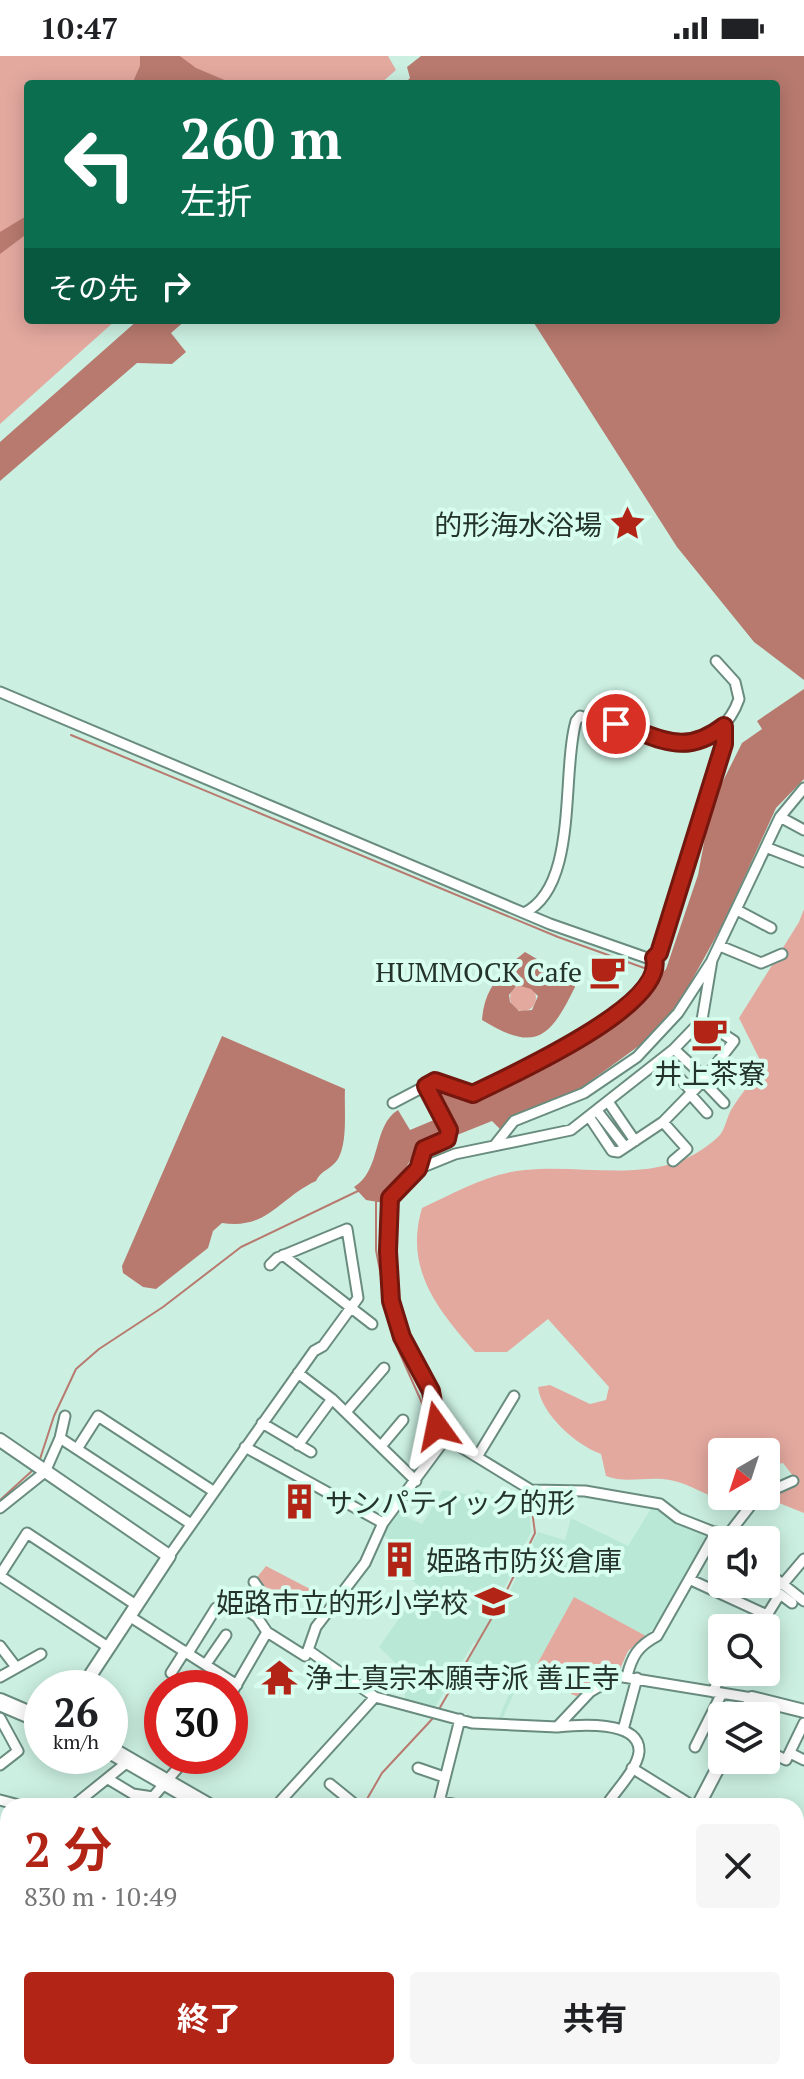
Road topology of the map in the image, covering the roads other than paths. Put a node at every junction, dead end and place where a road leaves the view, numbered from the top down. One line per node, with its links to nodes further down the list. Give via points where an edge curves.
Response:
1 (716, 661): 3 (street, via 735,682 739,699)
2 (0, 692): 10 (street)
3 (724, 726): 10 (street, via 684,746 580,716 573,730 557,876 540,905); 14 (street, via 724,744)
4 (804, 788): 5 (street)
5 (780, 817): 6 (street); 7 (street)
6 (804, 830)
7 (768, 848): 8 (street); 9 (street)
8 (804, 862)
9 (737, 910): 11 (street); 12 (street)
10 (524, 913): 14 (street)
11 (771, 928)
12 (720, 946): 13 (street, via 761,963); 15 (street)
13 (782, 954)
14 (654, 958): 22 (street, via 650,980 604,1024 473,1094 435,1081)
15 (712, 960): 16 (street); 17 (street)
16 (702, 1020): 18 (street); 21 (street, via 734,1041)
17 (661, 1034): 18 (street); 20 (street)
18 (675, 1048): 19 (street); 21 (street)
19 (663, 1059): 23 (street); 24 (street)
20 (613, 1074): 23 (street); 32 (street, via 584,1093 514,1121)
21 (704, 1079): 24 (street); 27 (street)
22 (426, 1086): 25 (street); 34 (street, via 449,1130 447,1139 424,1149)
23 (624, 1090): 26 (street)
24 (691, 1093): 28 (street); 30 (street)
25 (393, 1103)
26 (609, 1103): 29 (street); 31 (street)
27 (724, 1103)
28 (707, 1113)
29 (594, 1115): 31 (street, via 612,1151); 32 (street, via 571,1130)
30 (663, 1122): 31 (street); 33 (street, via 687,1149)
31 (635, 1141)
32 (494, 1146): 34 (street)
33 (673, 1161)
34 (418, 1169): 49 (street, via 390,1198 391,1301 402,1337 431,1391)
35 (283, 1255): 36 (street); 37 (street); 37 (street, via 347,1229 358,1298)
36 (270, 1265)
37 (350, 1309): 38 (street); 40 (street)
38 (372, 1324)
39 (384, 1368): 43 (street)
40 (298, 1373): 42 (street); 46 (street)
41 (514, 1396): 55 (street)
42 (332, 1399): 43 (street); 50 (street)
43 (346, 1412): 51 (street)
44 (65, 1416): 47 (street)
45 (403, 1420): 51 (street)
46 (262, 1423): 50 (street); 52 (street)
47 (60, 1438): 53 (street); 56 (street)
48 (0, 1440): 56 (street)
49 (442, 1442): 55 (street); 57 (street)
50 (298, 1445): 54 (street)
51 (382, 1445): 57 (street)
52 (245, 1447): 60 (street); 63 (street)
53 (77, 1449): 60 (street, via 98,1416); 64 (street)
54 (311, 1452)
55 (477, 1457): 66 (street, via 531,1490 634,1498 660,1504 678,1518)
56 (39, 1468): 61 (street); 67 (street)
57 (416, 1481): 63 (street)
58 (793, 1481): 59 (street)
59 (780, 1487)
60 (213, 1491): 64 (street)
61 (0, 1508)
62 (747, 1510): 65 (street)
63 (383, 1523): 84 (street, via 365,1563 316,1627)
64 (191, 1524): 67 (street)
65 (734, 1526)
66 (708, 1529)
67 (169, 1556): 79 (street)
68 (708, 1559): 71 (street)
69 (804, 1559): 73 (street)
70 (0, 1575): 79 (street, via 27,1533); 83 (street)
71 (691, 1580): 76 (street, via 767,1615 780,1594); 94 (street, via 657,1636 632,1657)
72 (254, 1582): 78 (street, via 259,1589)
73 (782, 1585): 75 (street)
74 (232, 1600): 78 (street)
75 (804, 1601)
76 (792, 1603)
77 (216, 1608): 85 (street)
78 (245, 1610): 80 (street)
79 (132, 1611): 83 (street); 85 (street)
80 (267, 1632): 84 (street, via 305,1656); 92 (street)
81 (226, 1635): 87 (street)
82 (0, 1646): 88 (street)
83 (108, 1647): 89 (street)
84 (308, 1650): 97 (street)
85 (186, 1652): 87 (street); 90 (street)
86 (41, 1654): 88 (street)
87 (206, 1664): 91 (street)
88 (16, 1667): 93 (street)
89 (93, 1670)
90 (173, 1670)
91 (215, 1670)
92 (245, 1670)
93 (0, 1677)
94 (632, 1677): 96 (street); 106 (street, via 617,1676 600,1684); 107 (street)
95 (719, 1686): 96 (street)
96 (718, 1692): 98 (street); 108 (street)
97 (375, 1697): 104 (street); 124 (street)
98 (752, 1698): 100 (street); 101 (street)
99 (0, 1702): 102 (highway)
100 (750, 1702)
101 (804, 1711)
102 (24, 1712)
103 (0, 1718): 113 (street, via 18,1751)
104 (460, 1719): 106 (street); 118 (street)
105 (804, 1723): 109 (street)
106 (557, 1727): 107 (street, via 586,1724)
107 (623, 1730): 115 (street, via 639,1753)
108 (695, 1747)
109 (790, 1753): 110 (street, via 786,1760); 112 (street)
110 (780, 1757)
111 (130, 1760): 119 (street); 120 (highway)
112 (804, 1760)
113 (0, 1765)
114 (418, 1768): 118 (street)
115 (632, 1768): 127 (street); 128 (street)
116 (174, 1774): 120 (street)
117 (714, 1774): 129 (street)
118 (444, 1777): 126 (street)
119 (108, 1779): 120 (street, via 145,1798); 122 (street)
120 (168, 1781): 123 (highway)
121 (330, 1784): 125 (street)
122 (83, 1798)
123 (195, 1798)
124 (283, 1798)
125 (347, 1798)
126 (440, 1798)
127 (611, 1798)
128 (683, 1798)
129 (701, 1798)

